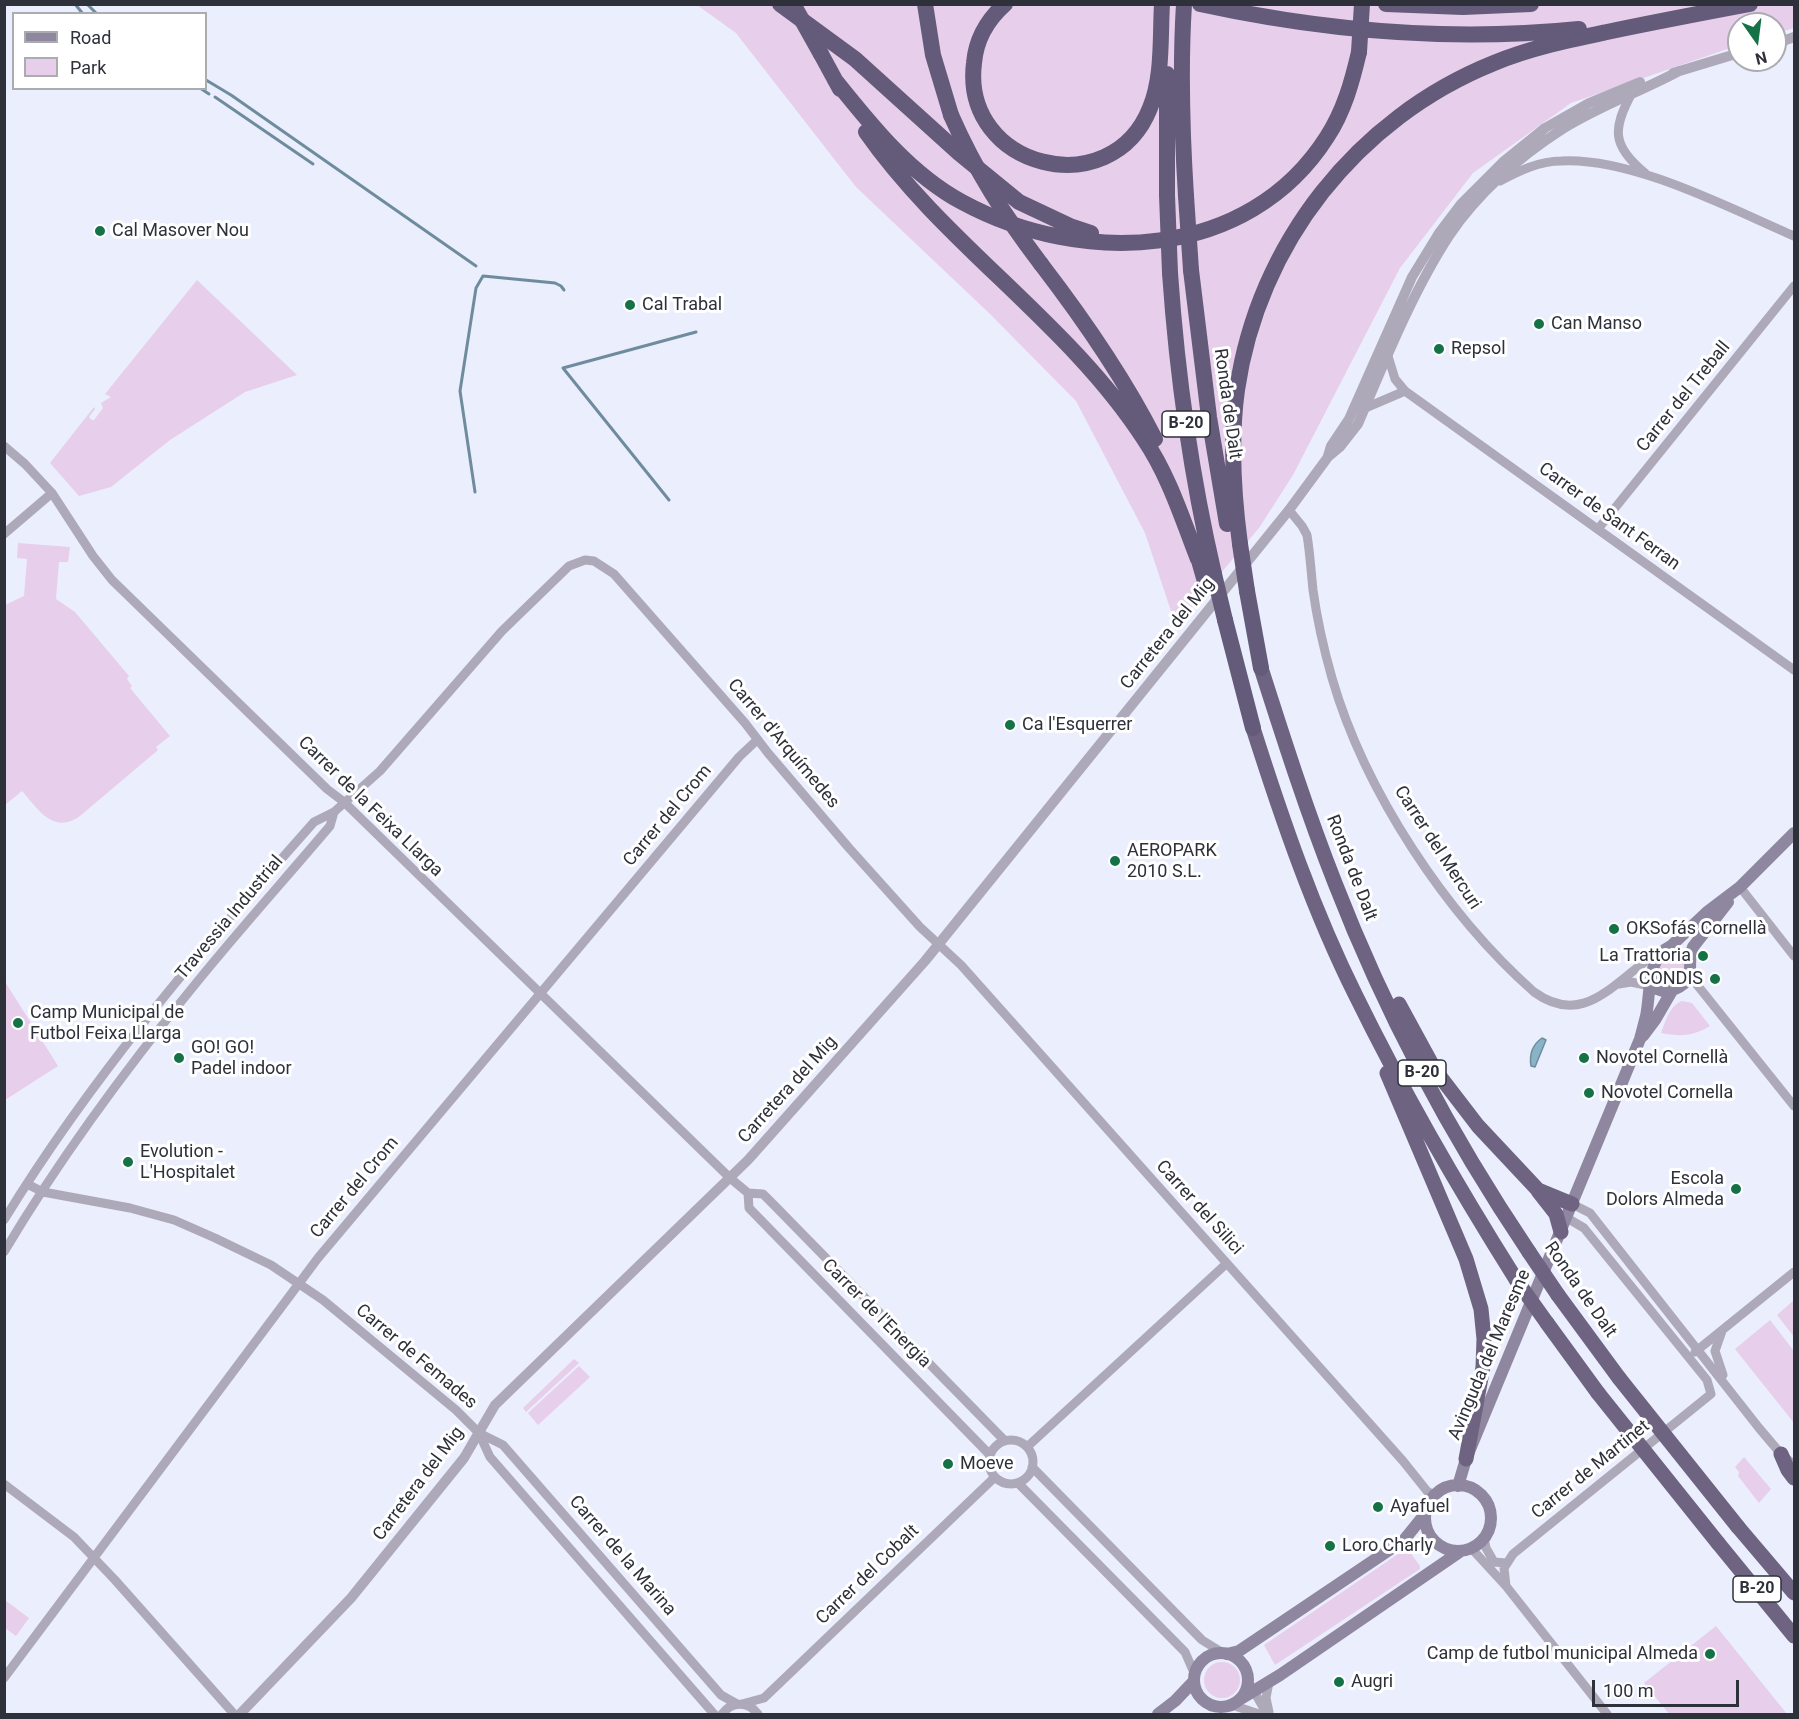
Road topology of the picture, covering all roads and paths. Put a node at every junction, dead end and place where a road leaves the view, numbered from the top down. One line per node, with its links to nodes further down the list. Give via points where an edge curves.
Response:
1 (780, 4): 18 (highway, via 855,58 1019,202 1070,226 1104,237)
2 (793, 4): 13 (highway, bridge)
3 (925, 4): 31 (highway, bridge, via 933,55 951,115 978,173 1135,399 1172,476)
4 (1005, 4): 9 (highway, via 989,21 975,52 976,99 983,116 1006,145 1033,160 1062,166 1111,154 1137,132 1155,91)
5 (1362, 4): 18 (highway, bridge, via 1359,52 1346,98 1328,136 1296,176 1275,195 1221,226 1177,239)
6 (1386, 4): 7 (highway)
7 (1531, 4)
8 (1750, 4): 10 (highway)
9 (1179, 14): 10 (highway, via 1471,34 1561,31); 30 (highway, Ronda de Dalt / B-20, bridge, via 1191,270 1209,417); 33 (highway, B-20, bridge, via 1166,91 1170,273 1184,413)
10 (1681, 17): 30 (highway, via 1554,44 1476,70 1398,117 1338,172 1284,250 1249,334 1234,425)
11 (1727, 56): 12 (street, Carretera del Mig)
12 (1679, 71): 14 (street, Carretera del Mig); 23 (street, Carretera del Mig, via 1626,87 1568,114 1545,128 1483,181 1439,233 1412,278)
13 (835, 80): 18 (highway, via 896,151 961,201 1035,231 1105,242); 31 (highway, via 866,133 907,185 1074,353 1131,419 1167,478)
14 (1632, 93): 15 (street, via 1621,112 1620,143); 16 (street, Carretera del Mig, via 1562,130)
15 (1647, 175): 16 (street, via 1560,160 1521,170); 17 (street)
16 (1495, 183): 20 (street, Carretera del Mig, via 1450,235)
17 (1794, 236)
18 (1142, 242)
19 (1794, 286): 28 (street, Carrer del Treball)
20 (1388, 356): 21 (street, Carrer de Sant Ferran, via 1395,379); 22 (street, Carretera del Mig)
21 (1405, 391): 22 (street); 28 (street, Carrer de Sant Ferran)
22 (1365, 408): 23 (street); 25 (street, Carretera del Mig, via 1351,434)
23 (1349, 419): 25 (street, Carretera del Mig)
24 (4, 446): 26 (street, Carrer de la Feixa Llarga)
25 (1328, 457): 27 (street, Carretera del Mig)
26 (52, 493): 29 (street); 38 (street, Carrer de la Feixa Llarga, via 112,580)
27 (1289, 510): 43 (street, Carretera del Mig); 48 (street, Carrer del Mercuri, via 1307,535 1318,621 1343,710 1388,807 1426,868 1477,935 1542,998 1560,1006 1572,1006 1602,996)
28 (1598, 529): 35 (street, Carrer de Sant Ferran)
29 (4, 534)
30 (1236, 547): 34 (highway, Ronda de Dalt)
31 (1198, 559): 33 (highway)
32 (603, 565): 37 (street, Carrer d'Arquímedes); 38 (street, Travessia Industrial, via 585,560 559,575 502,631 380,771)
33 (1210, 579): 36 (highway, B-20, bridge)
34 (1261, 668): 41 (highway, Ronda de Dalt / B-20)
35 (1794, 670)
36 (1253, 728): 52 (highway, B-20, via 1295,852)
37 (757, 740): 43 (street, Carrer d'Arquímedes); 51 (street, Carrer del Crom, via 738,757)
38 (344, 802): 39 (street, Travessia Industrial); 51 (street, Carrer de la Feixa Llarga)
39 (334, 813): 56 (street, Travessia Industrial, via 314,822 170,990); 58 (street, Travessia Industrial, via 330,826 143,1050)
40 (1794, 834): 42 (main road)
41 (1335, 884): 57 (highway, via 1435,1070 1464,1110); 92 (highway, Ronda de Dalt / B-20, bridge, via 1428,1084 1529,1252 1619,1378)
42 (1740, 887): 44 (main road); 45 (main road); 46 (street)
43 (938, 944): 55 (street, Carretera del Mig); 63 (street, Carrer del Silici)
44 (1668, 948): 45 (main road, via 1683,947); 48 (street, Carrer del Mercuri); 49 (main road, via 1654,965)
45 (1690, 954): 47 (main road)
46 (1794, 956)
47 (1690, 976): 50 (main road); 54 (street)
48 (1619, 984): 49 (street)
49 (1652, 984): 50 (main road, via 1660,991); 53 (main road)
50 (1673, 989): 53 (main road)
51 (541, 994): 55 (street, Carrer de la Feixa Llarga); 65 (street, Carrer del Crom)
52 (1355, 995): 77 (highway, via 1479,1298 1483,1367); 93 (highway, B-20, bridge, via 1465,1198 1517,1281 1598,1393)
53 (1640, 1039): 60 (main road, Avinguda del Maresme)
54 (1794, 1106)
55 (730, 1178): 59 (street, Carrer de l'Energia); 72 (street, Carretera del Mig, via 495,1405)
56 (27, 1184): 58 (street, Carrer de Femades); 61 (street, Travessia Industrial)
57 (1538, 1190): 60 (highway); 60 (highway)
58 (43, 1192): 62 (street, Travessia Industrial); 65 (street, Carrer de Femades, via 174,1220 250,1254)
59 (748, 1193): 73 (street, Carrer de l'Energia, via 763,1194 774,1204); 76 (street, Carrer de l'Energia, via 749,1209)
60 (1566, 1218): 67 (street, via 1590,1213); 68 (street, via 1584,1228); 77 (main road, Avinguda del Maresme)
61 (4, 1220)
62 (4, 1252)
63 (1227, 1264): 74 (street); 85 (street, Carrer del Silici)
64 (1794, 1272): 66 (street)
65 (299, 1282): 72 (street, Carrer de Femades); 89 (street, Carrer del Crom)
66 (1722, 1330): 67 (street); 69 (street, via 1715,1354)
67 (1699, 1349): 68 (street); 69 (street)
68 (1688, 1357): 70 (street, via 1707,1380)
69 (1729, 1388): 71 (street)
70 (1711, 1394): 71 (street, via 1722,1391); 90 (street, Carrer de Martinet)
71 (1739, 1402): 75 (street)
72 (479, 1433): 101 (street, Carrer de la Marina, via 503,1445 721,1695); 104 (street, Carretera del Mig, via 464,1458 351,1598); 105 (street, Carrer de Femades, via 490,1457)
73 (1005, 1441): 74 (street); 76 (street)
74 (1027, 1447): 79 (street)
75 (1781, 1454): 78 (street); 81 (highway)
76 (990, 1455): 80 (street, via 989,1465)
77 (1466, 1459): 84 (main road, Avinguda del Maresme)
78 (1794, 1465)
79 (1032, 1467): 82 (street); 94 (street, via 1204,1642)
80 (995, 1478): 82 (street); 99 (street, Carrer del Cobalt)
81 (1794, 1478)
82 (1018, 1483): 96 (street, via 1185,1652)
83 (4, 1484): 89 (street, via 74,1537)
84 (1458, 1486): 85 (main road, via 1447,1487); 87 (main road, via 1477,1492 1487,1504 1490,1524)
85 (1434, 1496): 86 (main road)
86 (1425, 1514): 88 (main road, via 1426,1527 1434,1541 1445,1548); 94 (main road, via 1404,1540 1239,1651)
87 (1484, 1538): 88 (main road); 90 (street, via 1494,1562)
88 (1466, 1550): 91 (street); 97 (main road)
89 (94, 1558): 95 (street, Carrer del Crom); 103 (street)
90 (1506, 1563): 91 (street)
91 (1506, 1587): 112 (street)
92 (1794, 1593)
93 (1794, 1636)
94 (1225, 1653): 96 (main road, via 1205,1659); 98 (main road, via 1243,1664)
95 (4, 1678)
96 (1194, 1678): 102 (main road, via 1202,1698); 108 (main road)
97 (1269, 1682): 98 (main road); 111 (street)
98 (1251, 1686): 100 (main road); 111 (street)
99 (764, 1698): 101 (street, Carrer del Cobalt); 107 (street, Carrer del Cobalt)
100 (1237, 1701): 102 (main road); 110 (street)
101 (740, 1704): 106 (street, Carrer del Cobalt); 107 (street, Carrer de la Marina)
102 (1219, 1707): 109 (main road)
103 (234, 1714)
104 (240, 1714)
105 (714, 1714)
106 (722, 1714)
107 (758, 1714)
108 (1158, 1714)
109 (1201, 1714)
110 (1259, 1714)
111 (1268, 1714)
112 (1607, 1714)

